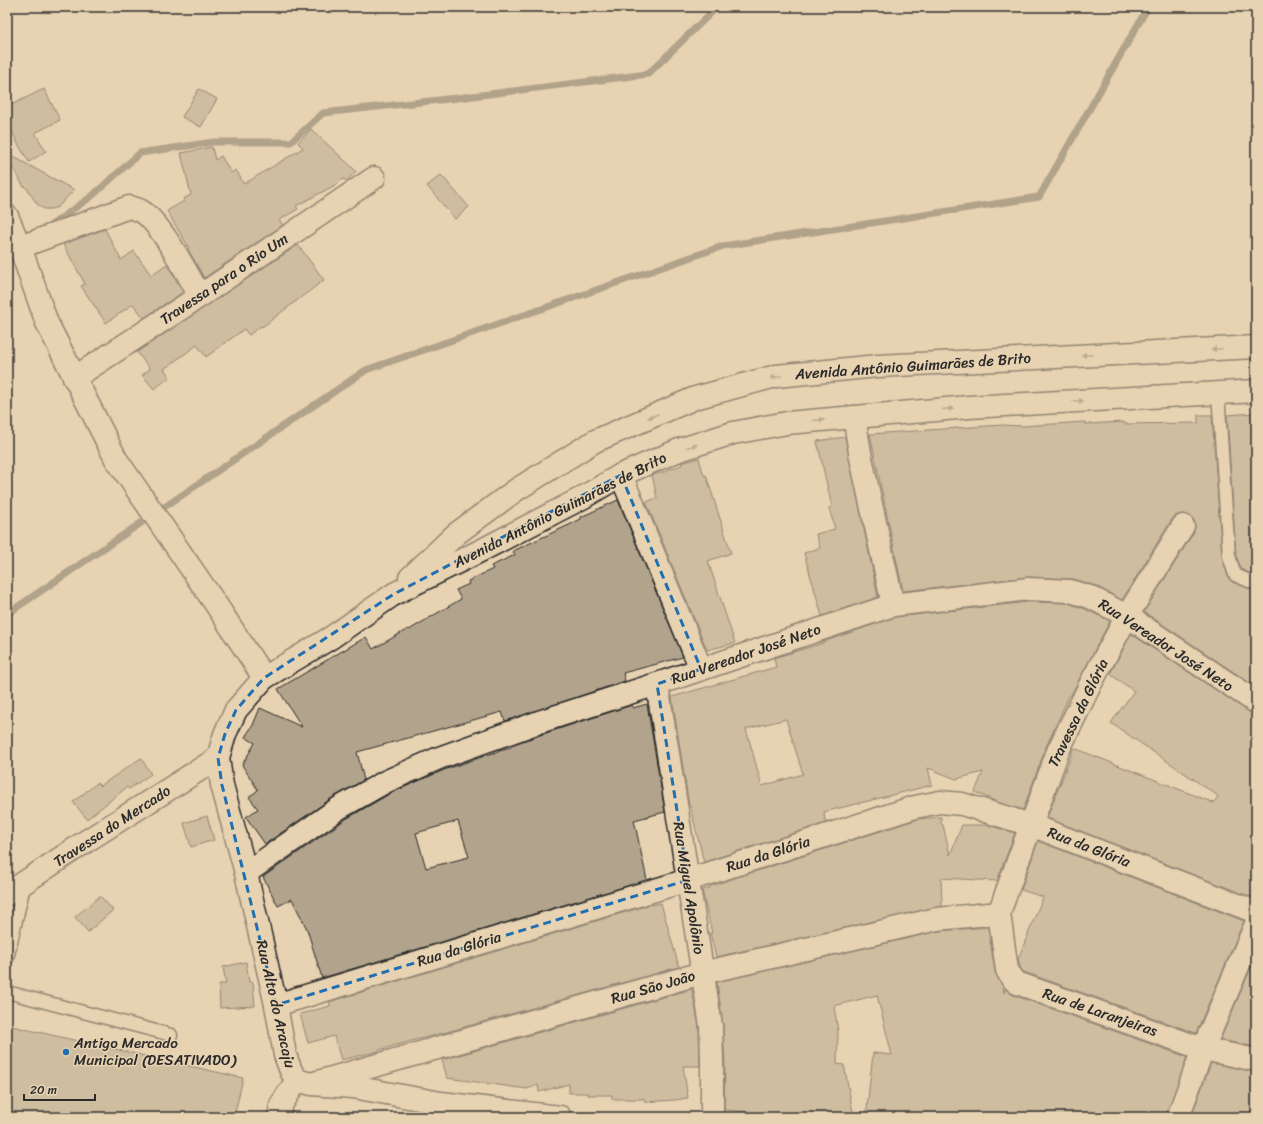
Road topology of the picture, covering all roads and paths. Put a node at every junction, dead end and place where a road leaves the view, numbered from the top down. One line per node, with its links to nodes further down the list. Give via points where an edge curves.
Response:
1 (374, 178): 4 (street, Travessa para o Rio Um)
2 (7, 216): 3 (street)
3 (20, 247): 4 (street, via 129,207 150,218); 6 (street, via 47,323)
4 (200, 296): 6 (street, Travessa para o Rio Um)
5 (1256, 346): 13 (street, Avenida Antônio Guimarães de Brito, one-way to 13, via 878,366 776,376 694,398 595,441 516,490 456,534)
6 (74, 378): 17 (street, via 116,459)
7 (1256, 391): 8 (street, Avenida Antônio Guimarães de Brito)
8 (1218, 393): 9 (street, Avenida Antônio Guimarães de Brito, one-way to 8, via 969,407); 12 (lane, via 1228,556 1235,575)
9 (854, 417): 10 (street, Avenida Antônio Guimarães de Brito, one-way to 9, via 680,450 733,433 787,423); 14 (street)
10 (621, 475): 13 (street, Avenida Antônio Guimarães de Brito, via 582,498); 16 (street)
11 (1183, 526): 15 (street, Travessa da Glória)
12 (1256, 584)
13 (394, 594): 17 (street, Avenida Antônio Guimarães de Brito)
14 (893, 605): 15 (street, Rua Vereador José Neto, via 1028,589 1070,591 1090,597); 16 (street, Rua Vereador José Neto)
15 (1127, 616): 19 (street, Rua Vereador José Neto); 21 (street, Travessa da Glória, via 1092,680 1058,752)
16 (701, 669): 18 (street, Rua Vereador José Neto)
17 (264, 678): 20 (street, Rua Alto do Aracaju, via 236,710)
18 (656, 684): 22 (street, Rua Vereador José Neto, via 532,724 438,758 385,782 339,808); 23 (street, Rua Miguel Apolônio)
19 (1256, 702)
20 (218, 758): 22 (street, Rua Alto do Aracaju, via 222,785); 24 (street, Travessa do Mercado)
21 (1031, 825): 23 (street, Rua da Glória, via 962,804 940,802 915,807); 26 (street, Rua da Glória); 27 (street, Travessa da Glória)
22 (246, 873): 32 (street, Rua Alto do Aracaju)
23 (688, 880): 30 (street, Rua Miguel Apolônio); 32 (street, Rua da Glória)
24 (25, 882): 25 (street, Travessa do Mercado); 29 (lane)
25 (7, 894)
26 (1256, 912)
27 (999, 913): 30 (street, Rua São João, via 937,919); 34 (street, Rua de Laranjeiras, via 1007,970 1017,983)
28 (1256, 924): 34 (street)
29 (7, 959)
30 (702, 973): 36 (street, Rua São João); 40 (street, Rua Miguel Apolônio, via 711,1026)
31 (7, 992): 33 (lane)
32 (276, 1005): 36 (street, Rua Alto do Aracaju, via 290,1071)
33 (171, 1035)
34 (1204, 1049): 35 (street, Rua de Laranjeiras); 41 (street)
35 (1256, 1060)
36 (304, 1082): 37 (street, Rua Alto do Aracaju, via 353,1087); 38 (street, via 282,1105)
37 (443, 1110): 39 (street, Rua Alto do Aracaju)
38 (279, 1117)
39 (560, 1117)
40 (712, 1117)
41 (1178, 1117)

